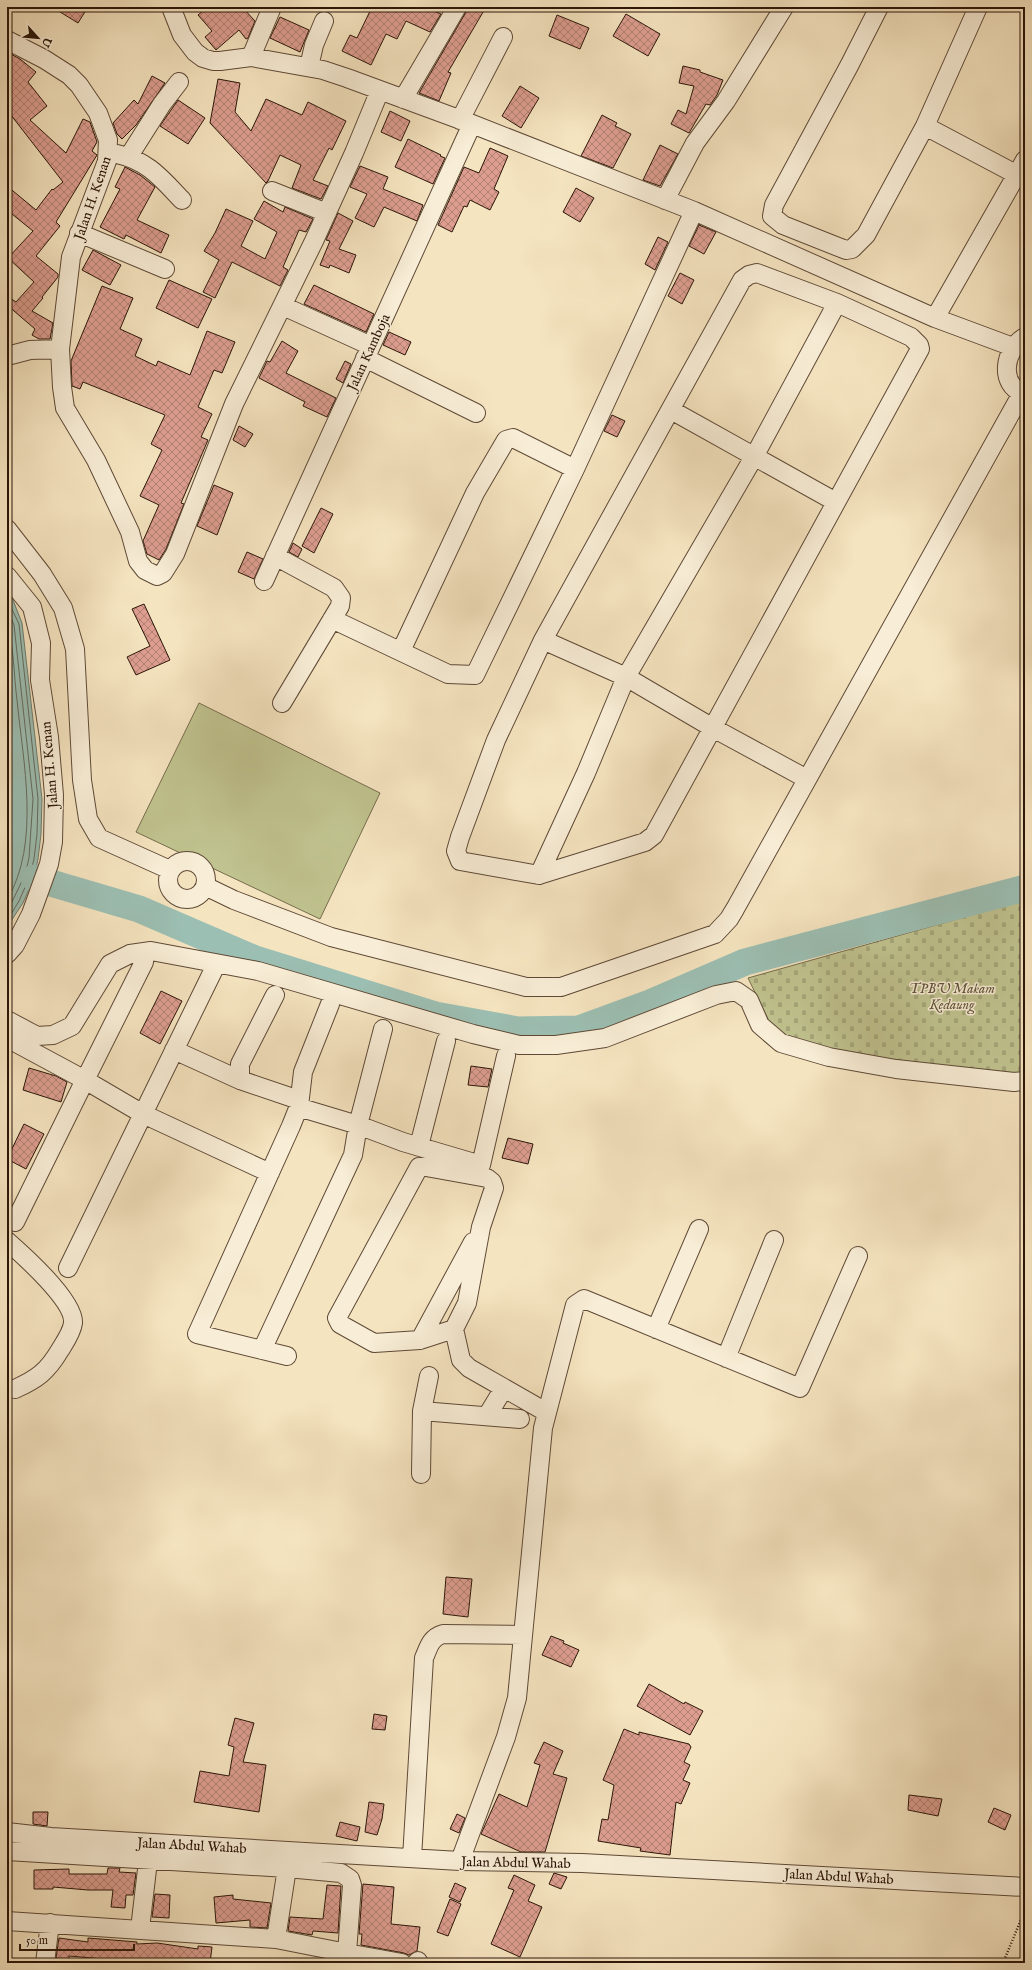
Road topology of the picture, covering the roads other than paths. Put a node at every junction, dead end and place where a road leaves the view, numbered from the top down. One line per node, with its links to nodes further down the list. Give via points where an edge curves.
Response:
1 (171, 7): 10 (street, via 182,35 203,58 220,61)
2 (272, 7): 10 (street)
3 (784, 7): 22 (street, via 726,101 695,142)
4 (879, 7): 16 (street, via 777,197 772,216 783,225 846,250 852,249 866,235)
5 (978, 7): 16 (street)
6 (454, 8): 14 (street)
7 (324, 21): 11 (street, via 314,45)
8 (503, 38): 15 (street, Jalan Kamboja)
9 (7, 40): 17 (street, Jalan H. Kenan, via 58,67 79,85 104,126)
10 (251, 57): 11 (street)
11 (309, 67): 13 (street)
12 (179, 82): 18 (street)
13 (380, 90): 14 (street); 24 (street)
14 (403, 99): 15 (street)
15 (466, 122): 22 (street); 32 (street, Jalan Kamboja)
16 (925, 126): 19 (street)
17 (109, 152): 18 (street); 25 (street, Jalan H. Kenan, via 102,177)
18 (129, 156): 21 (street, via 148,166)
19 (1022, 171): 29 (street)
20 (272, 190): 24 (street)
21 (182, 200)
22 (664, 200): 23 (street)
23 (694, 211): 29 (street); 38 (street)
24 (327, 213): 28 (street)
25 (79, 233): 26 (street); 31 (street, Jalan H. Kenan, via 68,275)
26 (165, 269)
27 (837, 303): 35 (street, via 757,273 749,275 742,280); 37 (street); 39 (street, via 911,337 920,349)
28 (283, 306): 31 (street, Jalan H. Kenan, via 224,424 175,554 163,573 157,576 145,570 138,561 130,532 96,460 64,408); 32 (street)
29 (935, 318): 30 (street)
30 (1019, 342): 34 (street, via 1008,356 1006,366 1008,377)
31 (60, 349): 33 (street, via 30,350)
32 (368, 352): 36 (street); 41 (street, Jalan Kamboja)
33 (7, 356)
34 (1023, 393): 50 (street)
35 (672, 410): 37 (street); 45 (street)
36 (476, 413)
37 (755, 455): 39 (street); 47 (street)
38 (575, 469): 46 (street, via 475,675 448,674); 46 (street, via 513,438 506,440 475,493)
39 (836, 502): 49 (street)
40 (7, 529): 51 (street, via 42,574 63,608 75,649 82,780 88,819 99,838)
41 (275, 556): 43 (street, Jalan Kamboja); 44 (street, via 334,588 340,594 340,606)
42 (7, 576): 54 (street, Jalan H. Kenan, via 32,607 41,643 40,680 49,737 54,795 53,842 49,864 30,914 15,945)
43 (264, 581)
44 (332, 619): 46 (street); 48 (street)
45 (543, 640): 47 (street); 52 (street, via 496,740 456,852 460,861)
46 (401, 651)
47 (626, 677): 49 (street); 52 (street, via 586,773)
48 (282, 703)
49 (712, 728): 50 (street); 52 (street, via 654,835 645,842)
50 (807, 779): 53 (street, via 729,919 715,934 561,988 526,987 331,937 234,900)
51 (170, 870): 53 (street, via 181,861 194,862 204,871); 53 (street, via 167,881 177,896 194,898)
52 (539, 874)
53 (205, 886)
54 (7, 954)
55 (144, 962): 65 (street)
56 (213, 971): 63 (street)
57 (275, 995): 66 (street, via 240,1064)
58 (330, 1004): 68 (street, via 304,1072)
59 (7, 1020): 67 (street, via 37,1036 53,1035 72,1026 110,964 130,954 151,951 258,971 519,1045 556,1045 605,1038 716,994 736,991 749,1000 760,1025 781,1043 829,1057 896,1069 1000,1081)
60 (383, 1029): 70 (street)
61 (7, 1038): 65 (street)
62 (446, 1041): 71 (street)
63 (174, 1050): 66 (street); 69 (street)
64 (506, 1056): 71 (street, via 481,1165)
65 (85, 1080): 69 (street); 73 (street)
66 (240, 1080): 68 (street)
67 (1025, 1081)
68 (299, 1104): 70 (street); 72 (street)
69 (142, 1114): 72 (street); 79 (street)
70 (358, 1125): 71 (street); 83 (street, via 353,1155)
71 (419, 1146)
72 (270, 1173): 83 (street, via 197,1334)
73 (15, 1222)
74 (481, 1227): 81 (street, via 467,1303); 82 (street); 82 (street, via 494,1188 492,1182 487,1178 419,1167 337,1318 340,1324 374,1343)
75 (699, 1230): 80 (street)
76 (774, 1240): 85 (street)
77 (7, 1241): 88 (street, via 61,1294 69,1307 73,1321 67,1339 48,1367 30,1382)
78 (858, 1256): 85 (street, via 800,1388)
79 (68, 1268)
80 (656, 1329): 85 (street); 90 (street, via 584,1299 575,1305)
81 (456, 1335): 82 (street); 87 (street, via 461,1360 469,1368)
82 (420, 1340)
83 (262, 1350): 84 (street)
84 (287, 1356)
85 (726, 1358)
86 (429, 1376): 89 (street)
87 (504, 1388): 90 (street); 91 (street)
88 (14, 1389)
89 (422, 1411): 91 (street); 93 (street)
90 (546, 1412): 94 (street)
91 (486, 1416): 92 (street)
92 (520, 1419)
93 (421, 1474)
94 (523, 1635): 97 (street, via 443,1634 431,1640 424,1658); 99 (street, via 517,1698 506,1737)
95 (7, 1832): 97 (street, Jalan Abdul Wahab, via 51,1837)
96 (7, 1852): 98 (street)
97 (412, 1858): 99 (street, Jalan Abdul Wahab)
98 (148, 1861): 100 (street); 104 (street)
99 (460, 1861): 101 (street, Jalan Abdul Wahab, via 582,1862)
100 (288, 1868): 105 (street); 106 (street, via 342,1873 350,1879 352,1886)
101 (1025, 1887)
102 (7, 1921): 103 (street)
103 (50, 1922): 104 (street); 108 (street)
104 (140, 1929): 105 (street)
105 (276, 1939): 106 (street)
106 (347, 1953): 107 (street)
107 (412, 1962)
108 (45, 1963)

